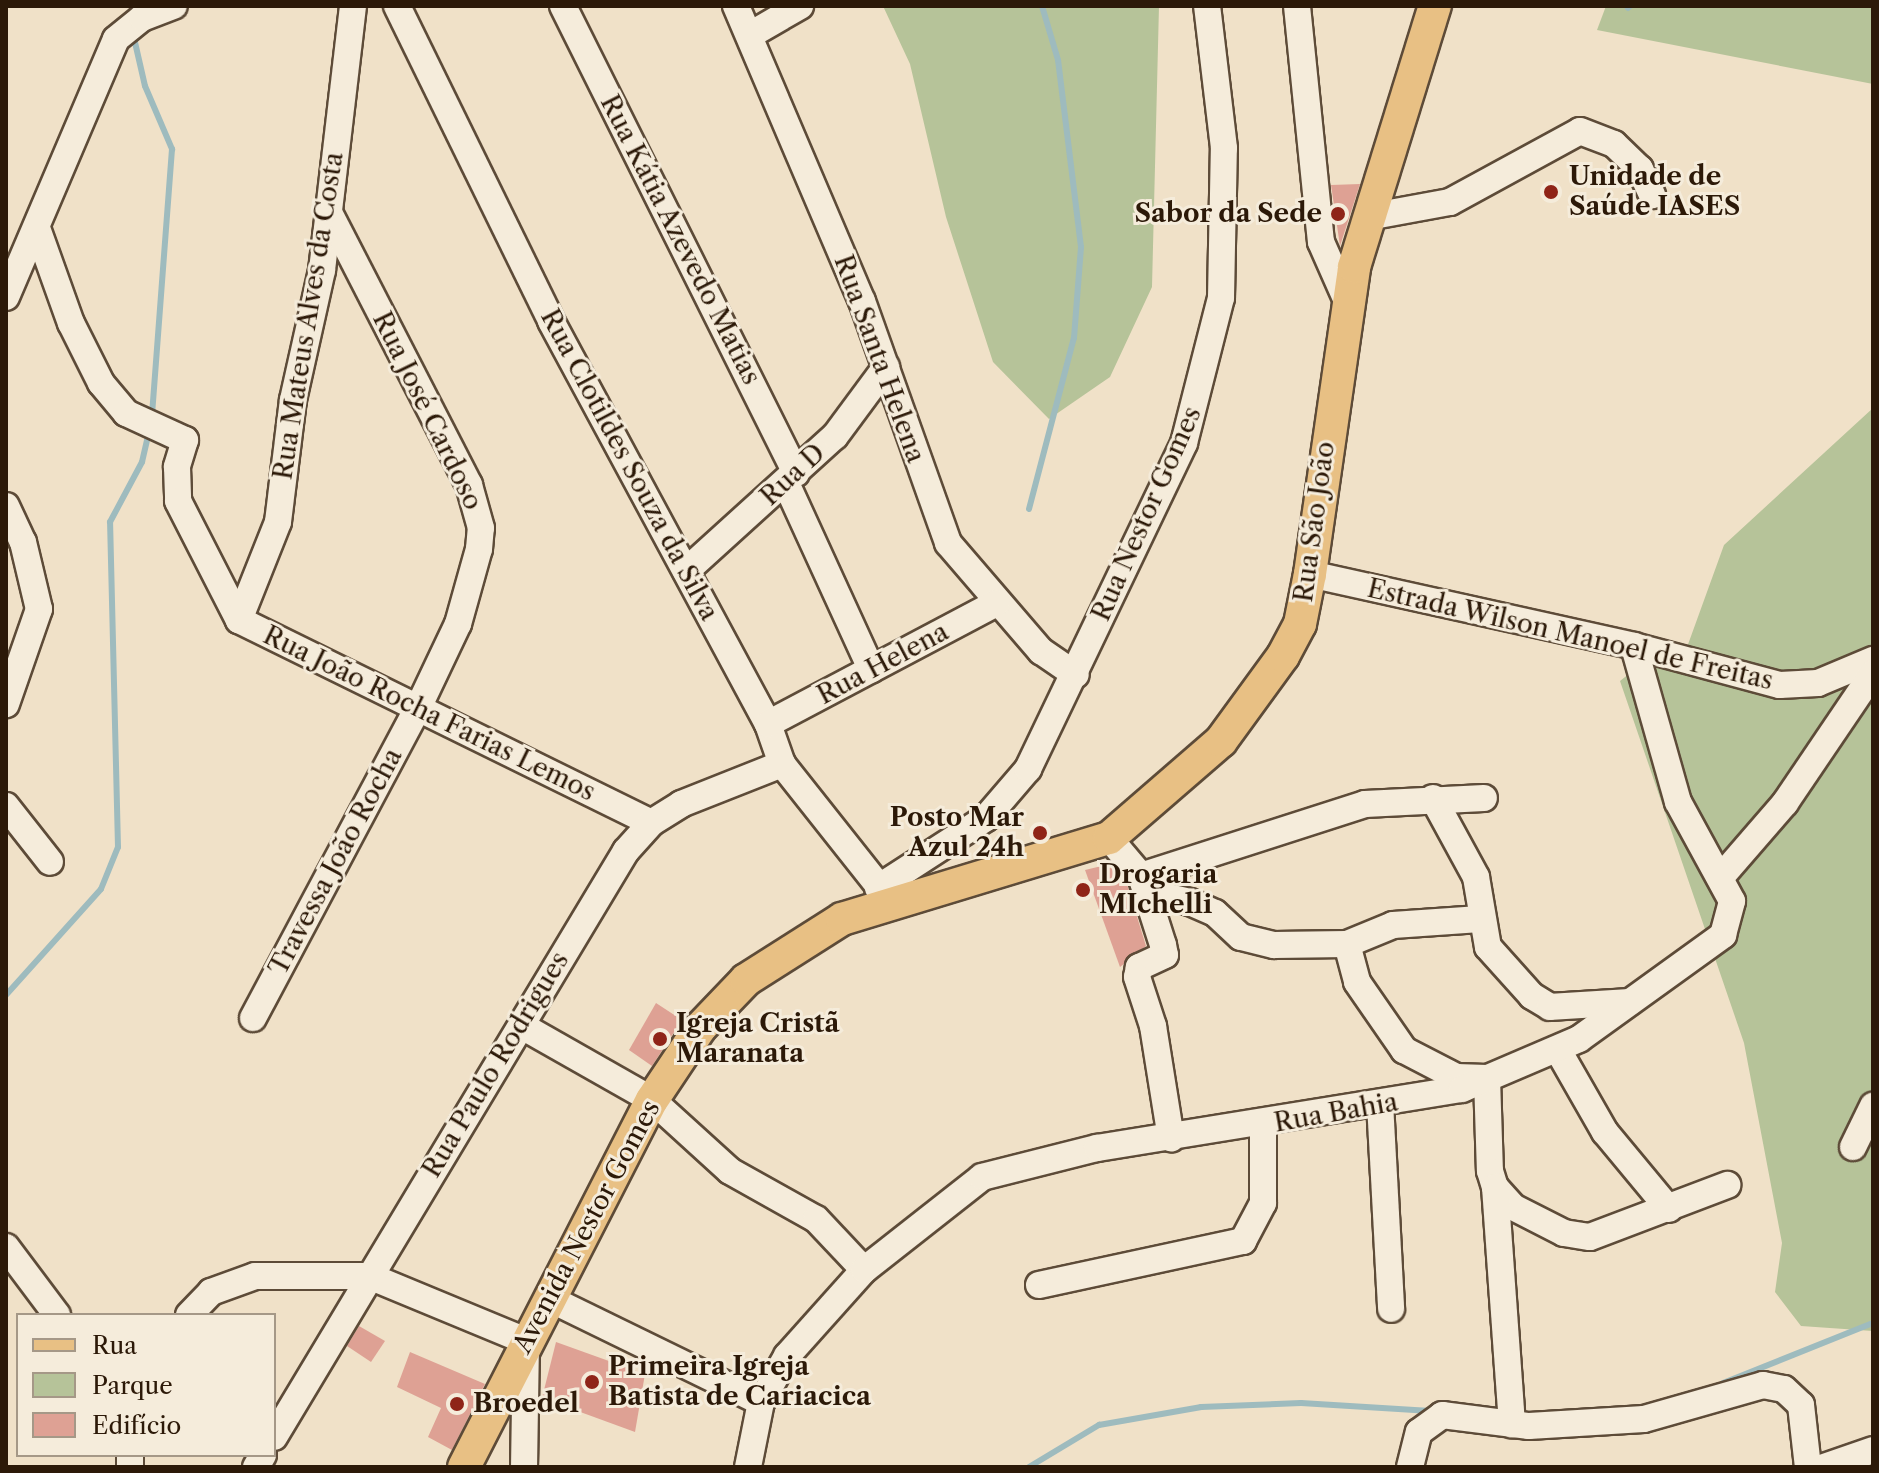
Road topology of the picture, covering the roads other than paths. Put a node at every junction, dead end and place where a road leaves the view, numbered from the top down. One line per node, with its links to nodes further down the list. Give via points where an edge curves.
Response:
1 (174, 6): 14 (street, via 142,18 116,39)
2 (353, 6): 12 (street, Rua Mateus Alves da Costa)
3 (397, 6): 20 (street, Rua Clotildes Souza da Silva, via 551,321)
4 (563, 6): 18 (street, Rua Kátia Azevedo Matias)
5 (736, 6): 10 (street, Rua Santa Helena)
6 (800, 6): 10 (street)
7 (1207, 6): 28 (street, Rua Nestor Gomes, via 1224,148 1221,298 1214,342 1184,443)
8 (1297, 6): 16 (street, via 1321,242)
9 (1435, 6): 13 (main road, Rua São João)
10 (750, 35): 17 (street, Rua Santa Helena)
11 (1652, 195): 13 (street, via 1640,169 1614,144 1580,131 1450,202)
12 (328, 211): 23 (street, Rua Mateus Alves da Costa, via 278,522); 30 (street, Rua José Cardoso, via 478,507 479,549 470,588)
13 (1368, 217): 16 (main road, Rua São João)
14 (38, 231): 15 (street); 23 (street, Rua João Rocha Farias Lemos, via 71,323 101,383 126,413 185,440 177,467 178,501)
15 (6, 297)
16 (1347, 301): 21 (main road, Rua São João)
17 (886, 367): 18 (street, Rua D, via 849,420); 22 (street, Rua Santa Helena, via 942,530)
18 (791, 478): 20 (street, Rua D); 26 (street, Rua Kátia Azevedo Matias)
19 (6, 506): 29 (street, via 23,542 39,609)
20 (686, 571): 31 (street, Rua Clotildes Souza da Silva)
21 (1310, 574): 24 (street, Estrada Wilson Manoel de Freitas); 37 (main road, Rua São João, via 1290,645 1221,741)
22 (997, 603): 26 (street, Rua Helena); 28 (street, Rua Santa Helena, via 1041,651)
23 (239, 620): 30 (street, Rua João Rocha Farias Lemos, via 326,667)
24 (1634, 646): 25 (street, Estrada Wilson Manoel de Freitas, via 1780,685 1818,683); 39 (street, Rua Bahia, via 1678,802)
25 (1873, 660)
26 (871, 669): 31 (street, Rua Helena)
27 (1873, 673): 39 (street, via 1785,803)
28 (1076, 675): 41 (street, Rua Nestor Gomes, via 1028,769 999,805)
29 (6, 704)
30 (419, 706): 36 (street, Rua João Rocha Farias Lemos); 45 (street, Travessa João Rocha)
31 (768, 724): 32 (street, Rua Clotildes Souza da Silva)
32 (782, 764): 36 (street, Rua Paulo Rodrigues, via 720,785); 41 (street, Rua Clotildes Souza da Silva)
33 (1433, 798): 34 (street); 40 (street, via 1365,804); 42 (street, via 1476,877)
34 (1484, 798)
35 (6, 806): 38 (street)
36 (651, 823): 46 (street, Rua Paulo Rodrigues, via 605,879)
37 (1109, 838): 40 (street); 41 (main road, Rua São João)
38 (50, 862)
39 (1721, 877): 44 (street, Rua Bahia, via 1732,901 1723,935)
40 (1146, 884): 43 (street, via 1215,913 1241,937); 53 (street, via 1165,955 1139,967 1137,977 1153,1026)
41 (885, 895): 49 (main road, Avenida Nestor Gomes, via 795,944 746,980 700,1028)
42 (1480, 919): 43 (street, via 1393,925); 44 (street, via 1488,947 1540,1003)
43 (1347, 944): 48 (street, via 1357,982 1404,1050 1456,1077)
44 (1630, 1002): 47 (street, Rua Bahia)
45 (253, 1018)
46 (522, 1026): 49 (street); 60 (street, Rua Paulo Rodrigues)
47 (1558, 1050): 48 (street, Rua Bahia); 57 (street, via 1605,1132)
48 (1487, 1078): 50 (street, Rua Bahia, via 1438,1096); 56 (street)
49 (652, 1100): 59 (street, via 730,1171 816,1219); 62 (main road, Avenida Nestor Gomes)
50 (1380, 1103): 52 (street, Rua Bahia); 63 (street)
51 (1873, 1106): 54 (street)
52 (1263, 1126): 53 (street, Rua Bahia); 61 (street, via 1263,1203 1243,1241)
53 (1171, 1139): 59 (street, Rua Bahia, via 1097,1148 982,1177)
54 (1853, 1147)
55 (1727, 1185): 57 (street)
56 (1495, 1187): 57 (street, via 1536,1221 1576,1237); 68 (street)
57 (1669, 1209)
58 (6, 1247): 64 (street)
59 (864, 1270): 67 (street, Rua Bahia, via 787,1356)
60 (369, 1276): 65 (street, via 255,1276 211,1292); 66 (street); 69 (street, Rua Paulo Rodrigues)
61 (1039, 1285)
62 (550, 1299): 66 (main road, Avenida Nestor Gomes); 67 (street)
63 (1391, 1309)
64 (56, 1313)
65 (191, 1313)
66 (526, 1341): 71 (main road, Avenida Nestor Gomes); 72 (street)
67 (761, 1402): 73 (street, Rua Bahia)
68 (1512, 1424): 74 (street, via 1442,1415 1419,1432); 75 (street, via 1644,1419 1763,1385 1784,1389 1801,1405)
69 (276, 1434)
70 (1873, 1450): 76 (street)
71 (464, 1467)
72 (524, 1467)
73 (748, 1467)
74 (1410, 1467)
75 (1808, 1467)
76 (1824, 1467)

